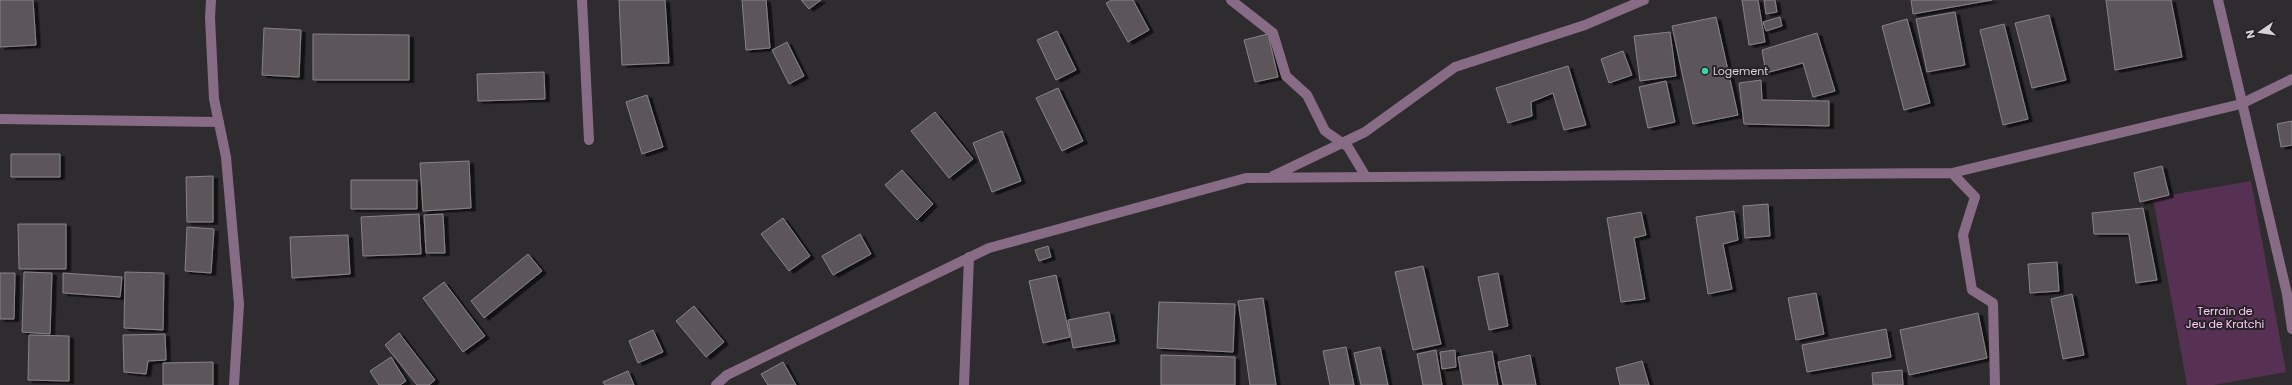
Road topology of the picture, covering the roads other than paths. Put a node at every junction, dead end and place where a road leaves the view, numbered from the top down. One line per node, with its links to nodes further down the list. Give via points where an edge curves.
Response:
1 (211, 0): 9 (street, via 214,99)
2 (582, 0): 10 (street)
3 (1231, 0): 11 (street, via 1273,33 1286,76 1307,95 1325,131)
4 (1644, 0): 11 (street, via 1585,25 1455,67 1365,132)
5 (2218, 0): 7 (street)
6 (2292, 79): 7 (street)
7 (2241, 104): 12 (street); 16 (street)
8 (0, 119): 9 (street)
9 (219, 122): 17 (street, via 226,157 239,304)
10 (589, 140)
11 (1342, 143): 13 (street); 14 (street, via 1348,147)
12 (1952, 173): 14 (street); 20 (street, via 1975,197 1964,235 1972,290 1993,303)
13 (1269, 177): 14 (street); 15 (street, via 1246,178 989,248)
14 (1366, 177)
15 (969, 258): 18 (street, via 727,375); 19 (street)
16 (2292, 329)
17 (234, 385)
18 (716, 385)
19 (964, 385)
20 (1995, 385)

